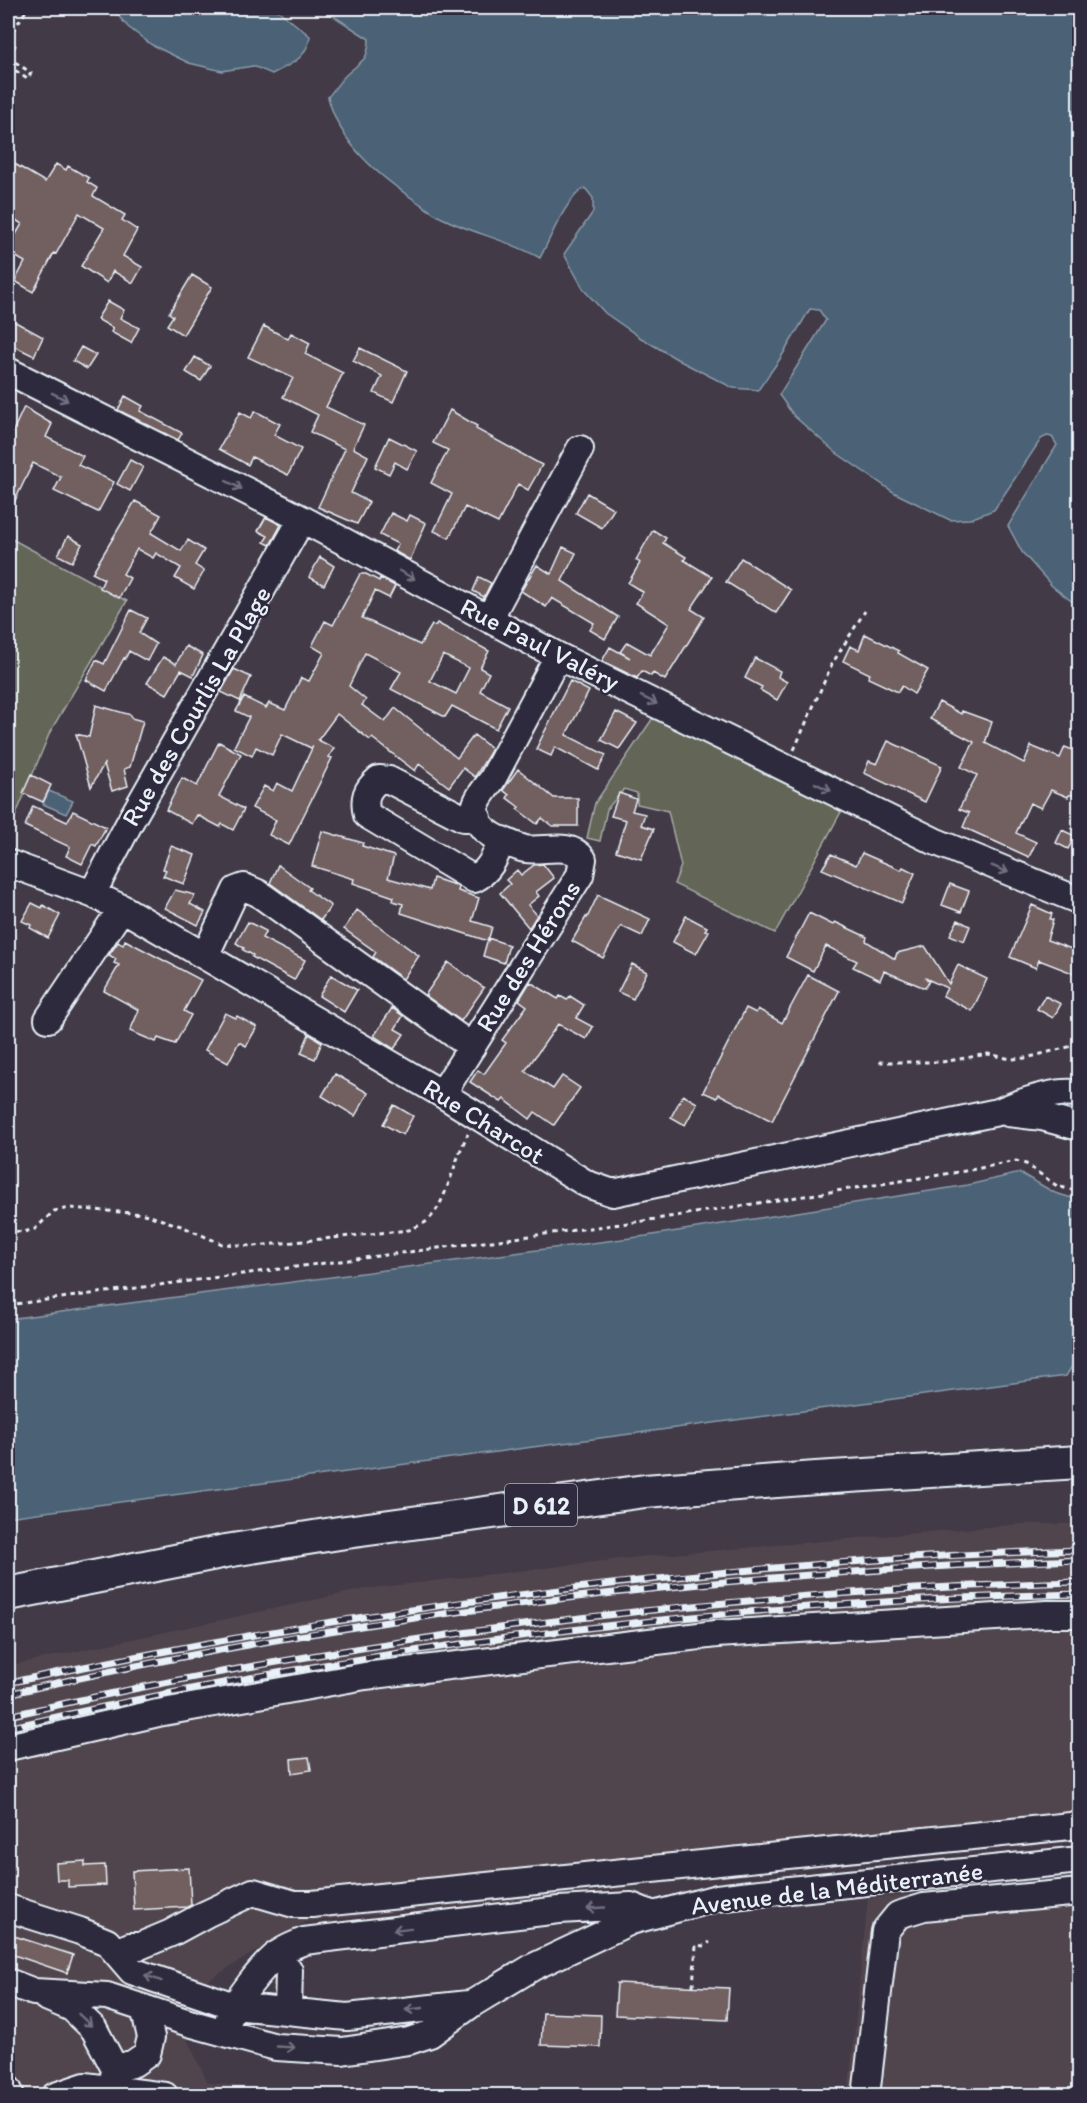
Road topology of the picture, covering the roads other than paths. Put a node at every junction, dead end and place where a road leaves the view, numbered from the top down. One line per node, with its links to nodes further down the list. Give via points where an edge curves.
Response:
1 (8, 371): 3 (street, Rue Paul Valéry, one-way to 3)
2 (580, 449): 4 (street)
3 (302, 519): 4 (street, Rue Paul Valéry, one-way to 4); 9 (street, Rue des Courlis La Plage)
4 (489, 619): 5 (street, Rue Paul Valéry)
5 (558, 656): 6 (street, via 479,799 475,810); 10 (street, Rue Paul Valéry, one-way to 10, via 934,841)
6 (478, 818): 7 (street, via 480,825); 7 (street, via 463,818 389,780 379,779 366,791 367,815 474,879 485,874)
7 (502, 840): 14 (street, Rue des Hérons, via 524,849 569,849 583,859 580,875)
8 (8, 863): 9 (street, Rue Charcot)
9 (92, 894): 11 (street, Rue Charcot)
10 (1080, 901)
11 (122, 908): 12 (street, Rue Charcot); 13 (street)
12 (205, 956): 14 (street, via 236,890 244,887 258,893); 15 (street, Rue Charcot)
13 (48, 1019)
14 (472, 1047): 15 (street, Rue des Hérons)
15 (442, 1094): 17 (street, Rue Charcot, via 587,1184 613,1193)
16 (1080, 1094): 17 (street, Rue Charcot, via 1067,1092 1018,1103); 18 (street, via 1069,1106 1069,1117)
17 (998, 1112): 18 (street, Rue Charcot, via 1042,1116)
18 (1078, 1128)
19 (1080, 1462): 20 (main road, D 612, via 645,1491 305,1538)
20 (8, 1594)
21 (1080, 1614): 22 (street, via 716,1634 365,1676 158,1713)
22 (8, 1747)
23 (1080, 1825): 28 (street, via 312,1904 294,1904 253,1892 171,1933)
24 (1080, 1860): 27 (street, Avenue de la Méditerranée, via 717,1898)
25 (1080, 1892): 44 (street, via 924,1907 898,1915 885,1931)
26 (8, 1908): 28 (street, Avenue de la Méditerranée, via 107,1942)
27 (653, 1914): 29 (street, one-way to 29, via 631,1906 559,1910 304,1941); 32 (street, Avenue de la Méditerranée, via 533,1967)
28 (116, 1952): 33 (street, Avenue de la Méditerranée, one-way to 28, via 132,1971)
29 (277, 1954): 33 (street); 35 (street, via 290,1970)
30 (8, 1982): 31 (street)
31 (34, 1992): 34 (street, Avenue de la Méditerranée, via 107,1996); 39 (street, one-way to 39, via 72,2008 94,2029)
32 (472, 2003): 36 (street, Avenue de la Méditerranée, one-way to 36); 38 (street, Avenue de la Méditerranée, one-way to 32, via 276,2047 342,2051 430,2034)
33 (234, 2006): 35 (street, Avenue de la Méditerranée); 37 (street); 38 (street, Avenue de la Méditerranée)
34 (144, 2008): 37 (street, Avenue de la Méditerranée); 39 (street, via 151,2037 147,2054)
35 (288, 2011): 36 (street, Avenue de la Méditerranée)
36 (346, 2017): 38 (street, Avenue de la Méditerranée)
37 (223, 2032): 38 (street, Avenue de la Méditerranée)
38 (256, 2034)
39 (114, 2079): 42 (street); 43 (street)
40 (8, 2089): 41 (street)
41 (11, 2096)
42 (55, 2096)
43 (165, 2096)
44 (866, 2096)

